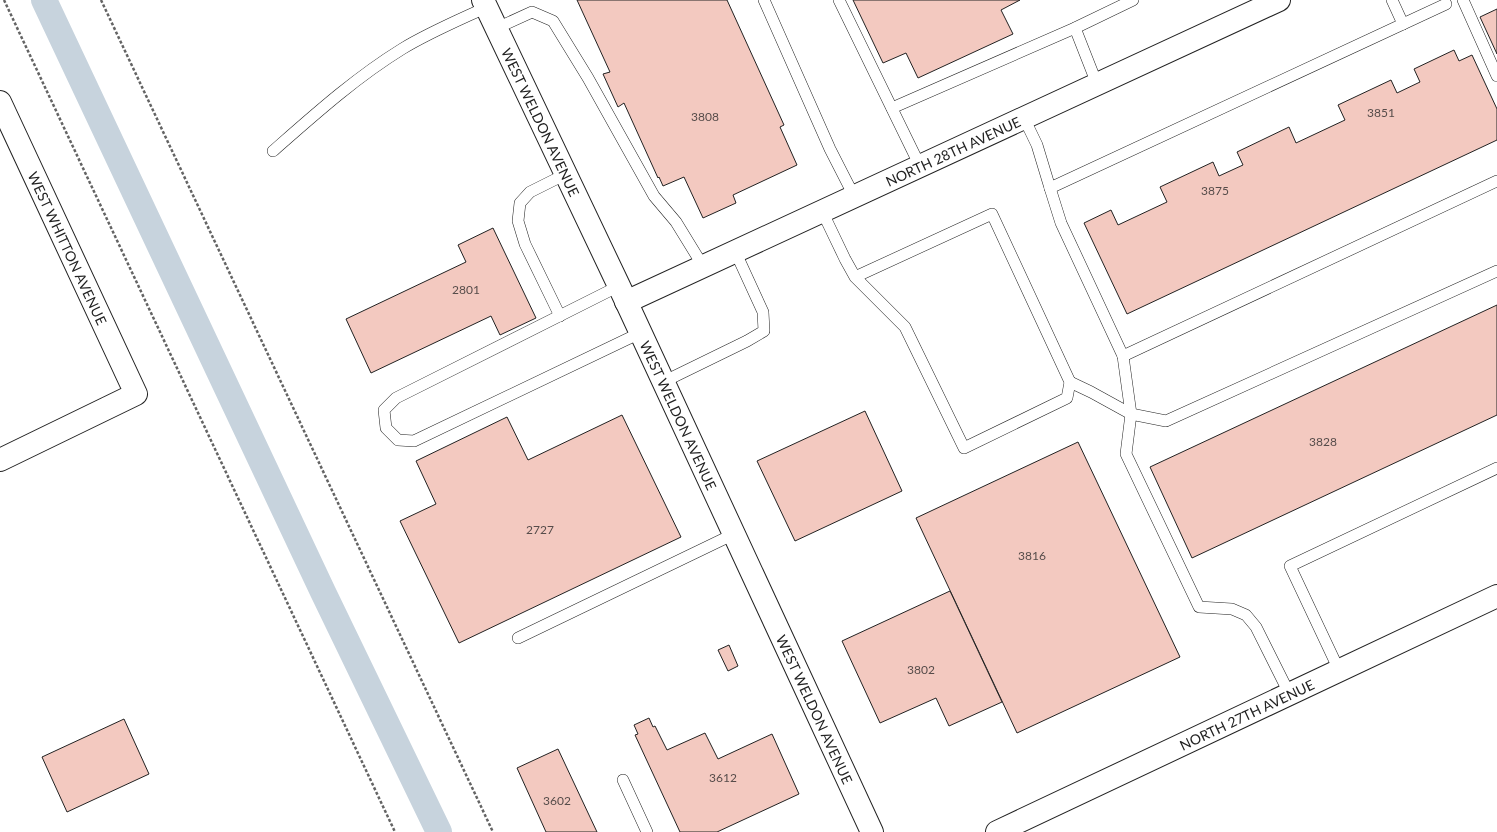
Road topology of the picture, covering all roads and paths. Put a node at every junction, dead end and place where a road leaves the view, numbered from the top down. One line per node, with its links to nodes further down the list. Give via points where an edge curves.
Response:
1 (4, 0): 45 (path)
2 (101, 0): 46 (path)
3 (764, 0): 24 (lane, via 830,149)
4 (839, 0): 17 (lane)
5 (1133, 0): 13 (lane)
6 (1392, 0): 11 (lane)
7 (1463, 0): 14 (lane)
8 (1266, 3): 15 (street, NORTH 28TH AVENUE)
9 (485, 4): 12 (street, WEST WELDON AVENUE); 19 (lane, via 403,49 336,95)
10 (1446, 4): 11 (lane)
11 (1403, 24): 23 (lane)
12 (497, 28): 21 (street, WEST WELDON AVENUE); 27 (lane, via 532,12 553,21 654,196 676,222)
13 (1075, 28): 15 (lane); 17 (lane)
14 (1497, 76)
15 (1097, 84): 18 (street, NORTH 28TH AVENUE)
16 (0, 102): 37 (street, WEST WHITTON AVENUE, via 136,394)
17 (892, 108): 20 (lane)
18 (1024, 118): 20 (street, NORTH 28TH AVENUE); 23 (lane, via 1037,145)
19 (273, 151)
20 (920, 166): 24 (street, NORTH 28TH AVENUE)
21 (566, 174): 30 (street, WEST WELDON AVENUE); 31 (lane, via 530,192 520,203 518,221 525,244)
22 (1497, 181): 33 (lane)
23 (1050, 188): 33 (lane, via 1061,223)
24 (854, 196): 25 (street, NORTH 28TH AVENUE)
25 (822, 211): 26 (street, NORTH 28TH AVENUE); 29 (lane)
26 (735, 251): 27 (street, NORTH 28TH AVENUE); 34 (lane, via 763,312 764,330)
27 (703, 266): 30 (street, NORTH 28TH AVENUE)
28 (1497, 272): 36 (lane, via 1166,422)
29 (855, 277): 35 (lane, via 905,326 964,448 1066,398); 35 (lane, via 992,214)
30 (622, 294): 31 (lane); 32 (street, WEST WELDON AVENUE)
31 (560, 316): 32 (lane, via 396,398 384,410 386,428 398,440 414,440)
32 (640, 333): 34 (street, WEST WELDON AVENUE)
33 (1123, 356): 36 (lane)
34 (663, 382): 39 (street, WEST WELDON AVENUE)
35 (1070, 382): 36 (lane)
36 (1131, 414): 43 (lane, via 1126,454 1199,607 1232,609 1246,615 1256,627)
37 (0, 460)
38 (1497, 468): 42 (lane, via 1290,566)
39 (734, 534): 41 (lane); 48 (street, WEST WELDON AVENUE)
40 (1497, 596): 42 (street, NORTH 27TH AVENUE)
41 (518, 638)
42 (1339, 670): 43 (street, NORTH 27TH AVENUE)
43 (1290, 694): 49 (street, NORTH 27TH AVENUE)
44 (623, 780): 47 (lane)
45 (395, 832)
46 (493, 832)
47 (647, 832)
48 (872, 832)
49 (997, 832)

